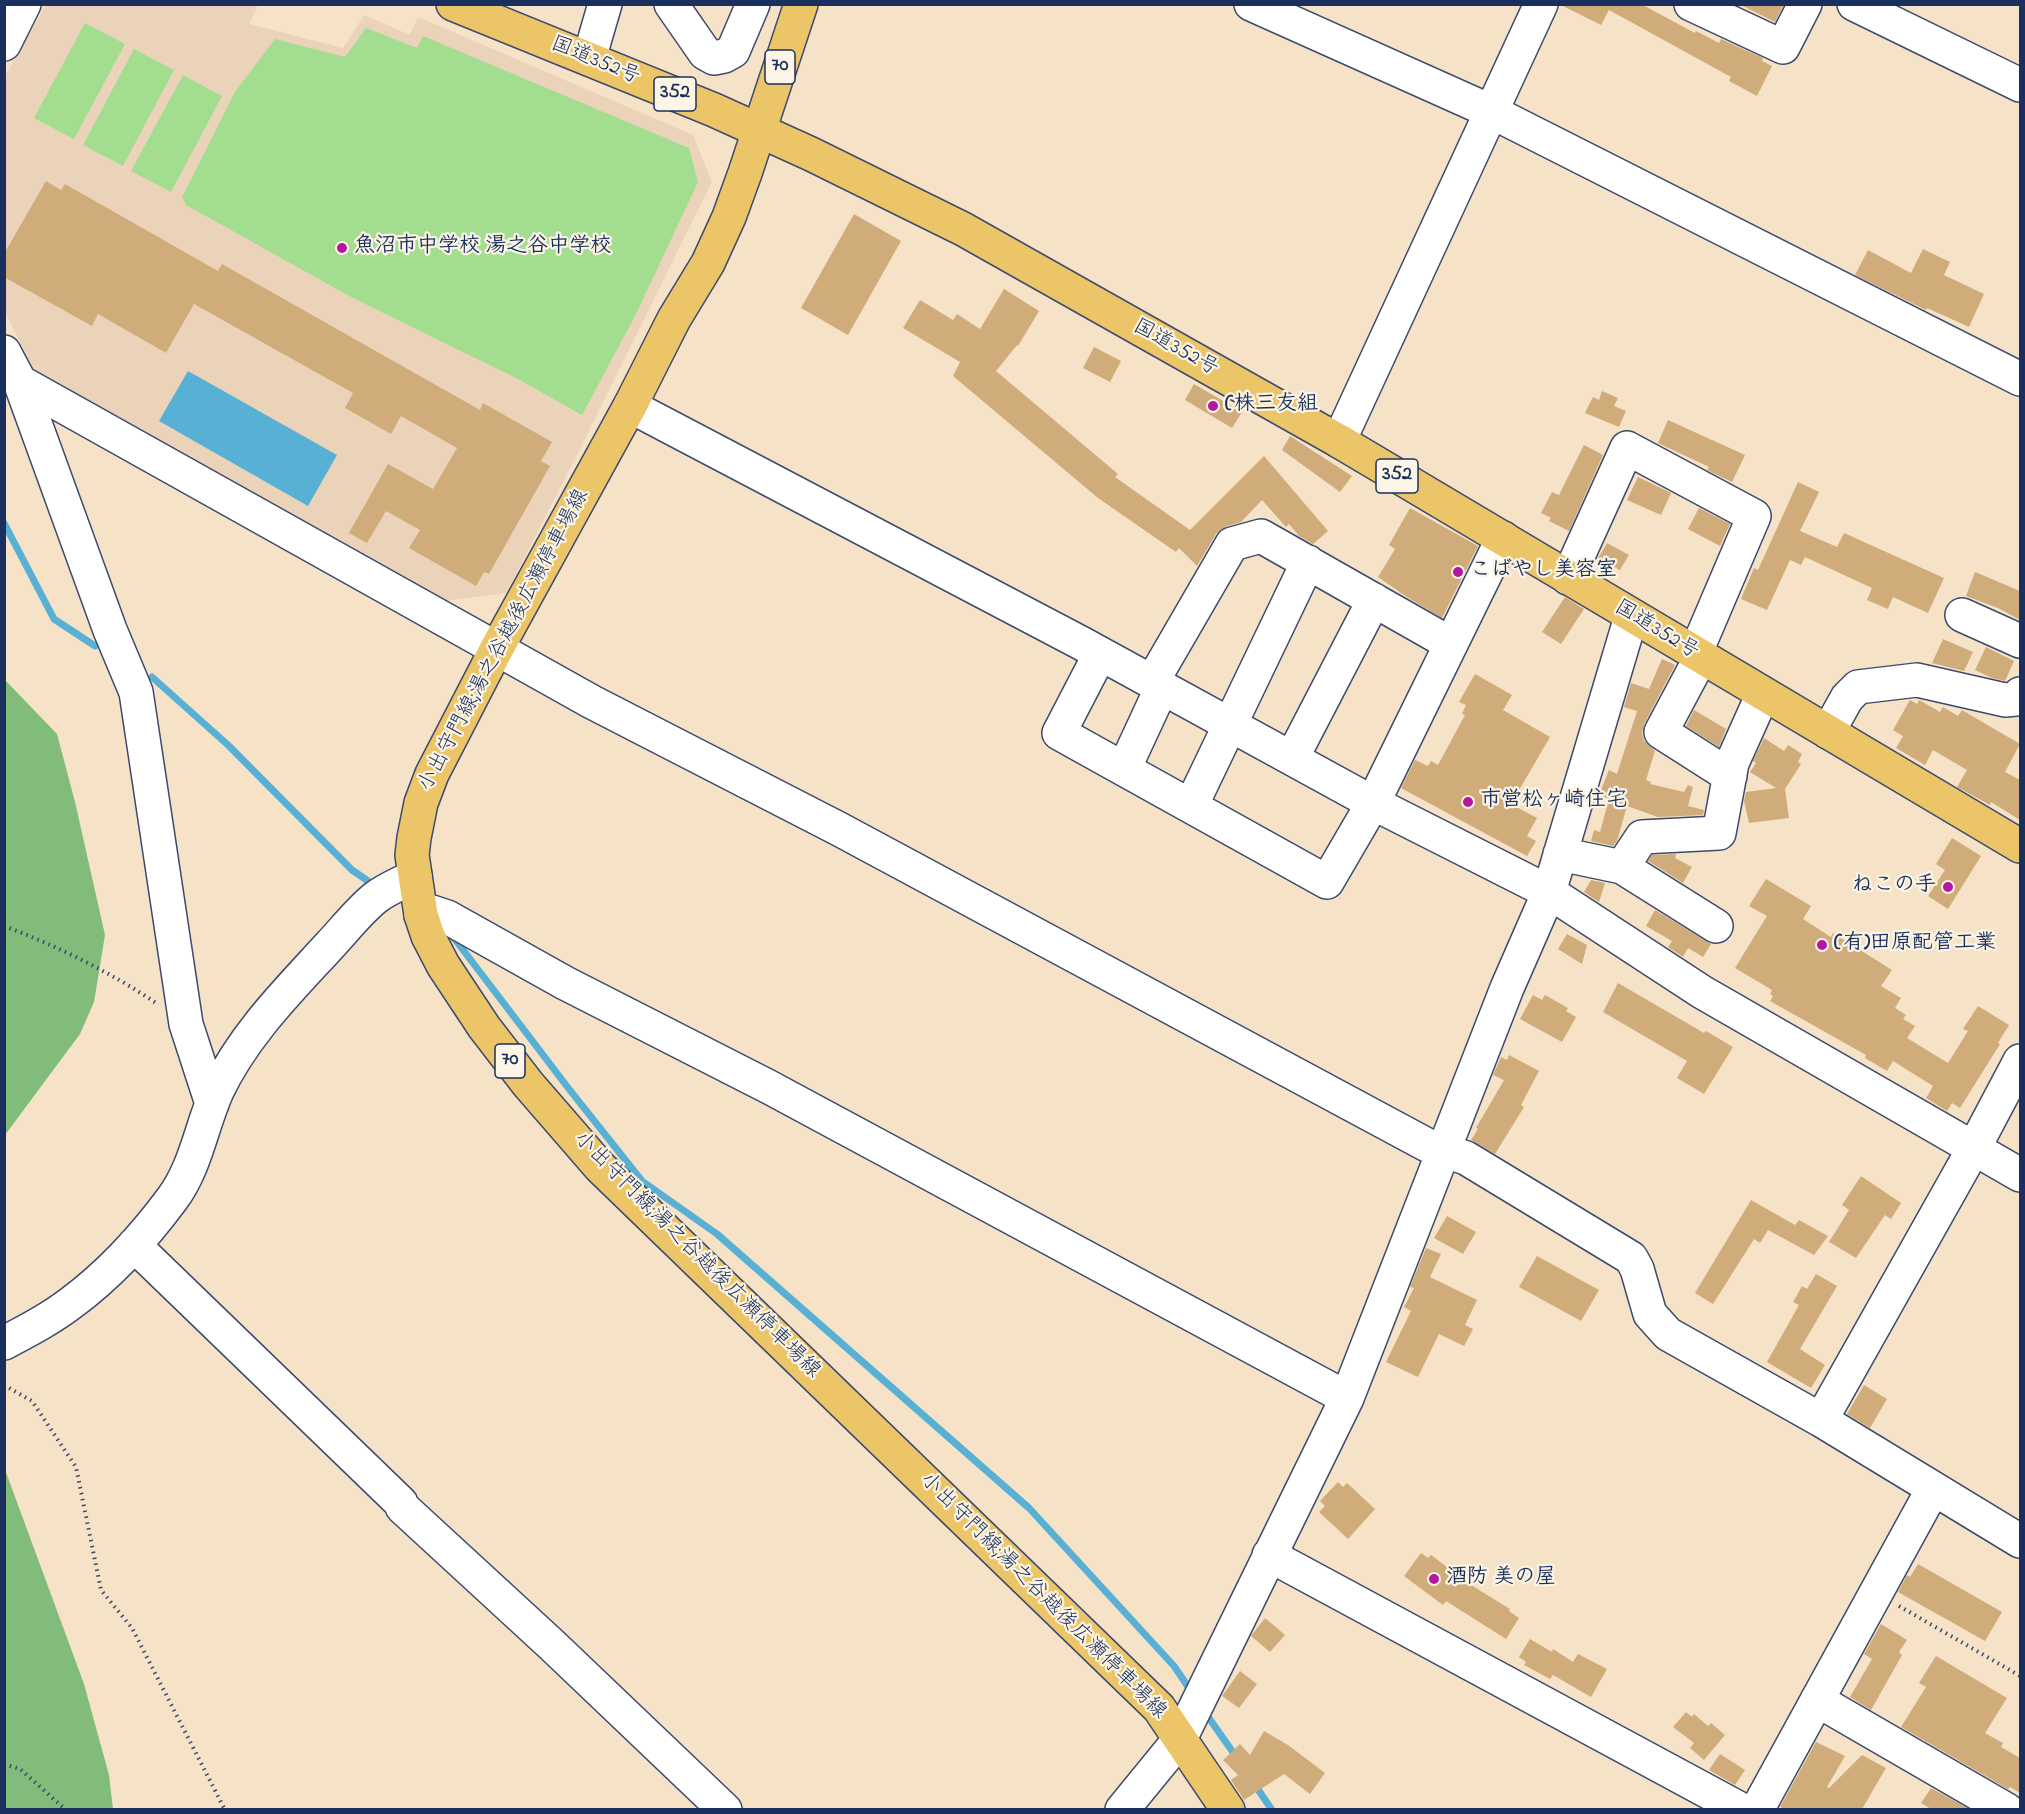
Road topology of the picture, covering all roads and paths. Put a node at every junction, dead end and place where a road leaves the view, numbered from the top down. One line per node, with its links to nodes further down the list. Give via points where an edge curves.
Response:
1 (24, 4): 12 (street)
2 (453, 4): 13 (main road, 国道352号 / 352)
3 (605, 4): 13 (street)
4 (671, 4): 5 (street, via 705,53 714,58 733,51)
5 (753, 4)
6 (801, 4): 16 (main road, 70)
7 (1251, 4): 15 (street)
8 (1541, 4): 15 (street)
9 (1691, 4): 10 (street, via 1784,47)
10 (1805, 4)
11 (1854, 4): 14 (street)
12 (4, 44)
13 (589, 59): 16 (main road, 国道352号 / 352)
14 (2020, 85)
15 (1490, 111): 18 (street); 21 (street)
16 (760, 130): 20 (main road, 小出守門線;湯之谷越後広瀬停車場線 / 70, via 729,217 708,262); 21 (main road, 国道352号 / 352, via 963,230)
17 (4, 352): 19 (street)
18 (2020, 379)
19 (20, 382): 30 (street); 51 (street, via 136,692)
20 (630, 406): 30 (main road, 小出守門線;湯之谷越後広瀬停車場線 / 70); 31 (street)
21 (1339, 441): 22 (main road, 国道352号 / 352)
22 (1503, 538): 24 (main road, 国道352号 / 352); 29 (street)
23 (1308, 562): 25 (street); 33 (street, via 1261,536 1232,544); 36 (street)
24 (1568, 578): 27 (main road, 国道352号 / 352); 32 (street, via 1627,448 1754,516)
25 (1374, 600): 29 (street); 38 (street)
26 (1962, 615): 28 (street)
27 (1631, 616): 32 (main road, 国道352号 / 352); 44 (street)
28 (2020, 641)
29 (1451, 644): 41 (street)
30 (496, 650): 46 (main road, 小出守門線;湯之谷越後広瀬停車場線 / 70, via 421,803 412,855); 55 (street)
31 (1100, 654): 33 (street); 39 (street, via 1059,732)
32 (1698, 656): 34 (main road, 国道352号 / 352); 40 (street, via 1661,732)
33 (1157, 685): 36 (street); 39 (street)
34 (1762, 694): 37 (main road, 国道352号 / 352); 40 (street)
35 (2020, 694): 37 (street, via 2016,699 2005,700 1917,680 1858,687 1847,698)
36 (1230, 725): 38 (street); 42 (street)
37 (1828, 732): 43 (main road, 国道352号 / 352)
38 (1292, 758): 41 (street)
39 (1124, 769): 42 (street)
40 (1730, 776): 45 (street, via 1719,833 1642,837)
41 (1373, 803): 42 (street, via 1327,882); 47 (street)
42 (1191, 806)
43 (2020, 846)
44 (1560, 854): 45 (street); 47 (street)
45 (1622, 867): 50 (street)
46 (415, 876): 48 (main road, 小出守門線;湯之谷越後広瀬停車場線 / 70); 53 (street, via 375,898 302,975 247,1039)
47 (1549, 892): 54 (street, via 1702,992); 55 (street, via 1507,988)
48 (421, 915): 60 (street, via 432,912 447,917); 68 (main road, 小出守門線;湯之谷越後広瀬停車場線 / 70, via 443,965 484,1027 600,1167 1159,1708)
49 (4, 926): 51 (path, via 32,936 140,993)
50 (1716, 926)
51 (186, 1024): 53 (street)
52 (2020, 1061): 54 (street)
53 (212, 1104): 57 (street, via 186,1174)
54 (1974, 1148): 56 (street); 61 (street)
55 (1445, 1151): 60 (street); 61 (street, via 1466,1158 1630,1258 1650,1314 1668,1334)
56 (2020, 1174)
57 (134, 1245): 58 (street, via 71,1303); 72 (street, via 402,1507)
58 (4, 1343)
59 (4, 1385): 71 (path, via 32,1401 76,1467 101,1590 132,1628)
60 (1347, 1398): 64 (street)
61 (1821, 1420): 62 (street)
62 (1933, 1489): 63 (street); 65 (street)
63 (2020, 1541)
64 (1269, 1555): 68 (street); 75 (street)
65 (1876, 1593): 66 (path); 67 (street)
66 (2020, 1676)
67 (1817, 1700): 76 (street); 77 (street)
68 (1180, 1739): 73 (street); 74 (main road, 小出守門線;湯之谷越後広瀬停車場線 / 70)
69 (4, 1764): 70 (path, via 20,1769)
70 (66, 1809)
71 (225, 1809)
72 (725, 1809)
73 (1122, 1809)
74 (1228, 1809)
75 (1742, 1809)
76 (1757, 1809)
77 (2007, 1809)

